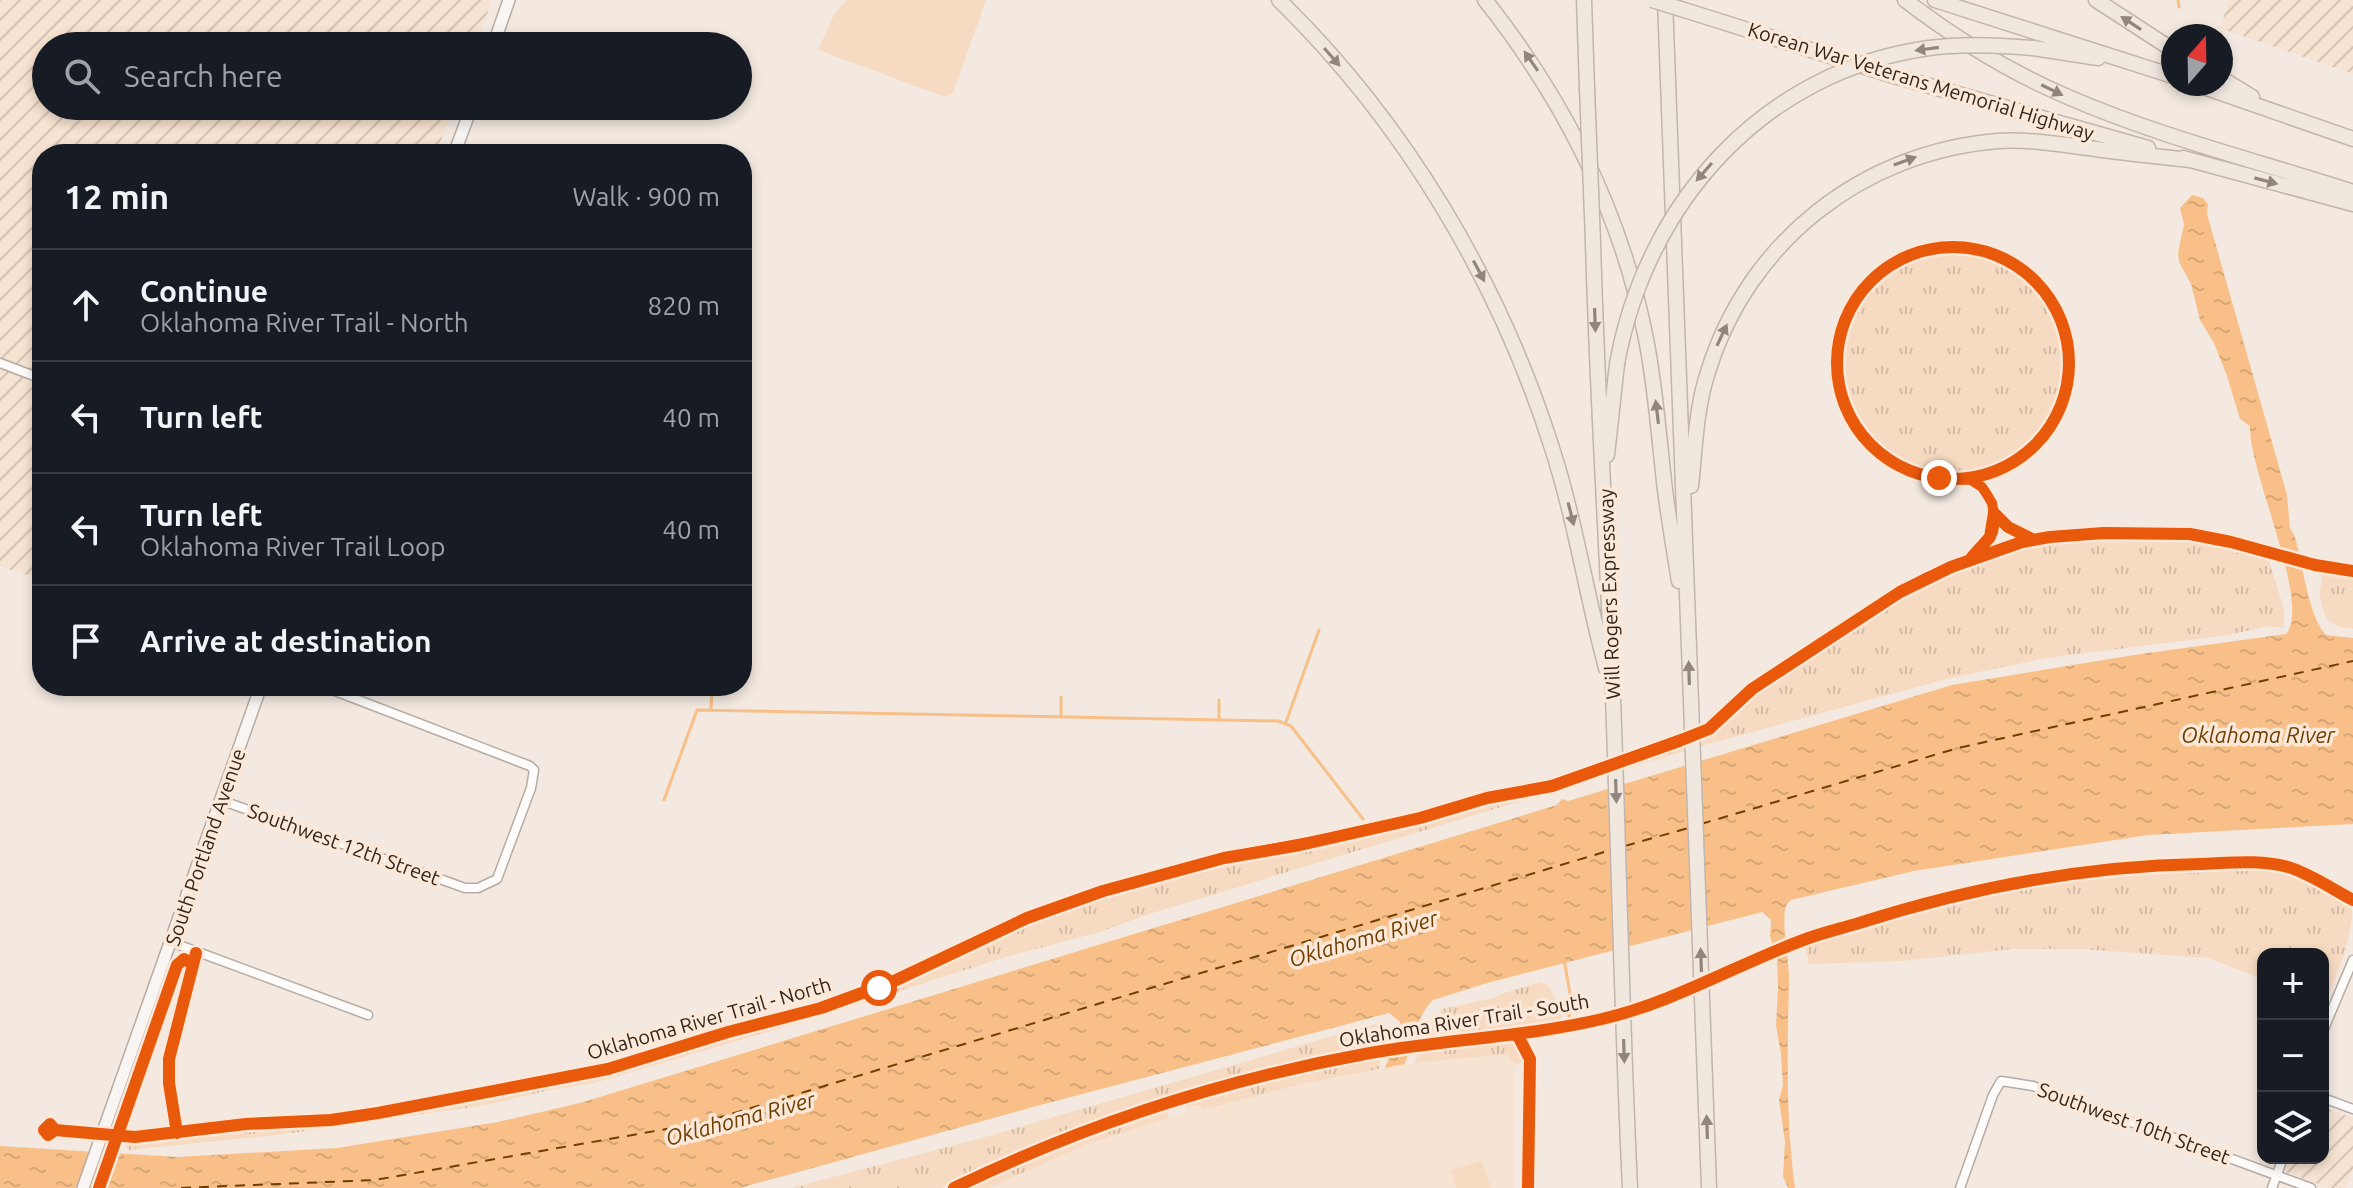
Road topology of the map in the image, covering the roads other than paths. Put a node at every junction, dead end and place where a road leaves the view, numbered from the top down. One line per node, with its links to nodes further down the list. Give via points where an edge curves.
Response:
1 (509, 0): 10 (main road)
2 (1279, 0): 28 (highway, one-way to 28, via 1386,123 1484,281 1552,446)
3 (1485, 0): 27 (highway, one-way to 3, via 1653,377 1628,265 1571,126)
4 (1584, 0): 25 (highway, Will Rogers Expressway, one-way to 25, bridge)
5 (1652, 0): 20 (highway, Korean War Veterans Memorial Highway, bridge)
6 (1665, 0): 26 (highway)
7 (1905, 0): 21 (highway, one-way to 21, via 1983,54 2066,96)
8 (1935, 0): 12 (highway)
9 (2096, 0): 11 (highway, one-way to 9)
10 (498, 32)
11 (2161, 42)
12 (2142, 65): 13 (highway); 25 (highway, one-way to 25, bridge, via 2033,48 1951,46 1854,68 1797,95 1744,132 1698,180 1664,228 1633,300 1617,364)
13 (2161, 72)
14 (2233, 85): 16 (highway)
15 (2229, 96): 16 (highway)
16 (2280, 114): 18 (highway)
17 (467, 120): 19 (main road)
18 (2353, 139)
19 (458, 144)
20 (2190, 160): 22 (highway, one-way to 22); 26 (highway, one-way to 20, via 1699,410 1715,350 1768,259 1826,203 1895,165 1972,144 2033,141)
21 (2353, 192)
22 (2353, 204)
23 (0, 363): 24 (street)
24 (32, 375)
25 (1604, 481): 28 (highway, Will Rogers Expressway)
26 (1685, 538): 27 (highway)
27 (1688, 645): 42 (highway, one-way to 27)
28 (1613, 695): 41 (highway, Will Rogers Expressway, one-way to 41)
29 (258, 696): 31 (main road, South Portland Avenue)
30 (348, 696): 31 (street, Southwest 12th Street, via 530,766 535,776 497,879 465,888)
31 (223, 801): 32 (main road, South Portland Avenue)
32 (171, 942): 34 (street); 40 (main road, South Portland Avenue)
33 (2353, 960): 35 (street)
34 (368, 1015)
35 (2327, 1020)
36 (2329, 1100): 37 (street)
37 (2353, 1109)
38 (2281, 1164): 39 (street)
39 (2277, 1175): 43 (street, Southwest 10th Street, via 2033,1086 2001,1081); 44 (street); 45 (street, Southwest 10th Street)
40 (83, 1188)
41 (1627, 1188)
42 (1709, 1188)
43 (1960, 1188)
44 (2272, 1188)
45 (2311, 1188)

